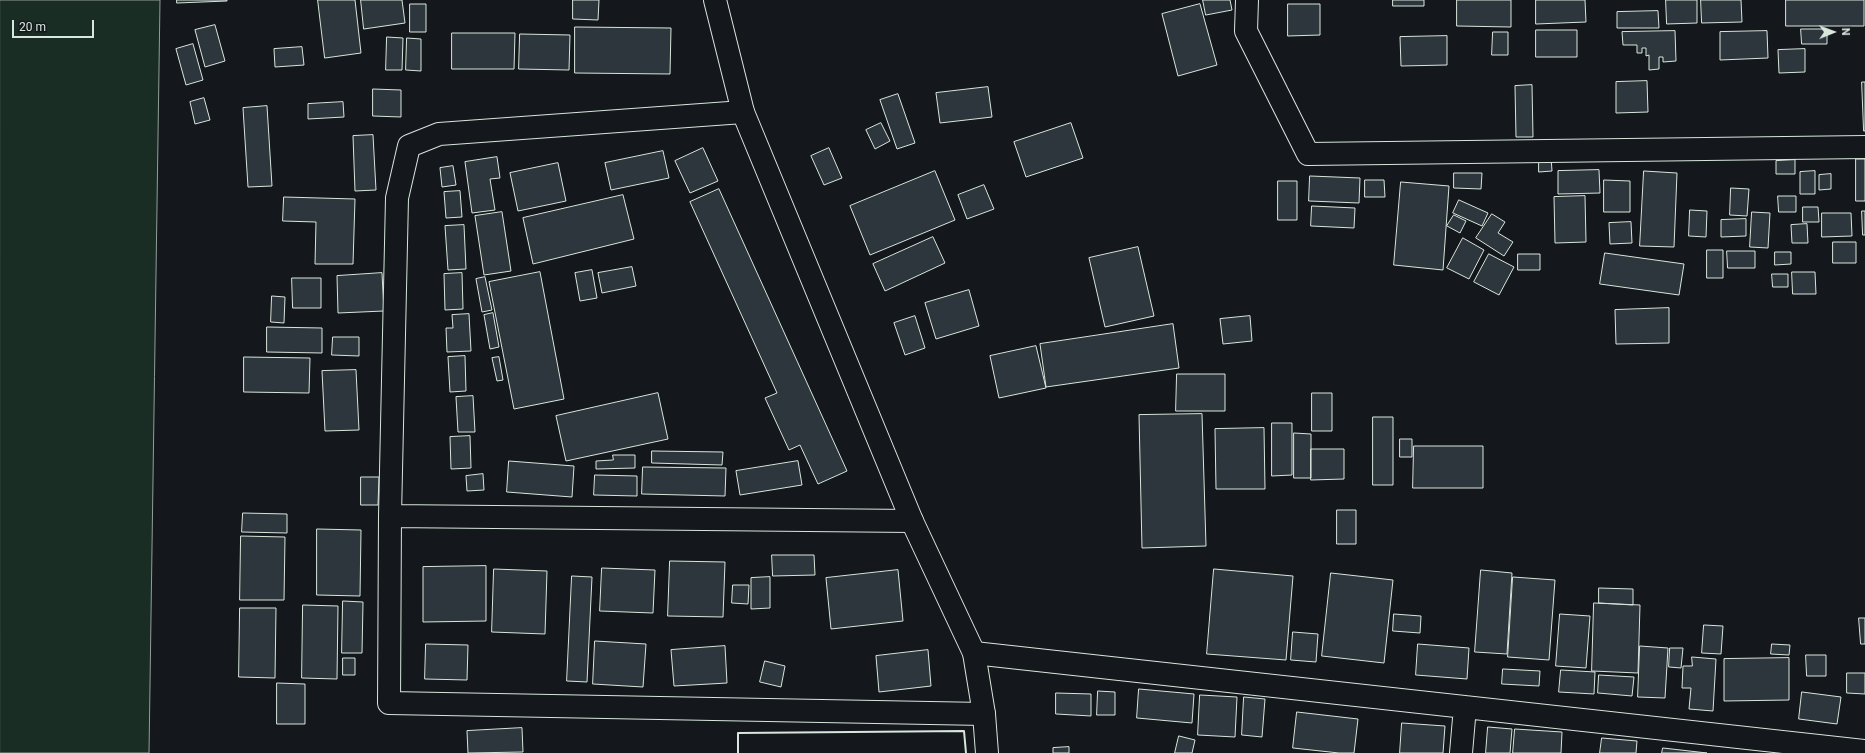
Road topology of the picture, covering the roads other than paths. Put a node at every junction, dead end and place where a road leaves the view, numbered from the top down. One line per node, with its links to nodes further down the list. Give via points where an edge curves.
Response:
1 (715, 0): 3 (street)
2 (1246, 0): 4 (street, via 1246,31 1308,154)
3 (743, 112): 5 (street, via 439,134 409,146 397,198); 6 (street)
4 (1865, 147)
5 (390, 516): 6 (street); 9 (street, via 389,703)
6 (912, 521): 7 (street)
7 (974, 654): 8 (street); 9 (street)
8 (1465, 707): 10 (street); 12 (street)
9 (984, 714): 11 (street)
10 (1865, 751)
11 (986, 753)
12 (1460, 753)

